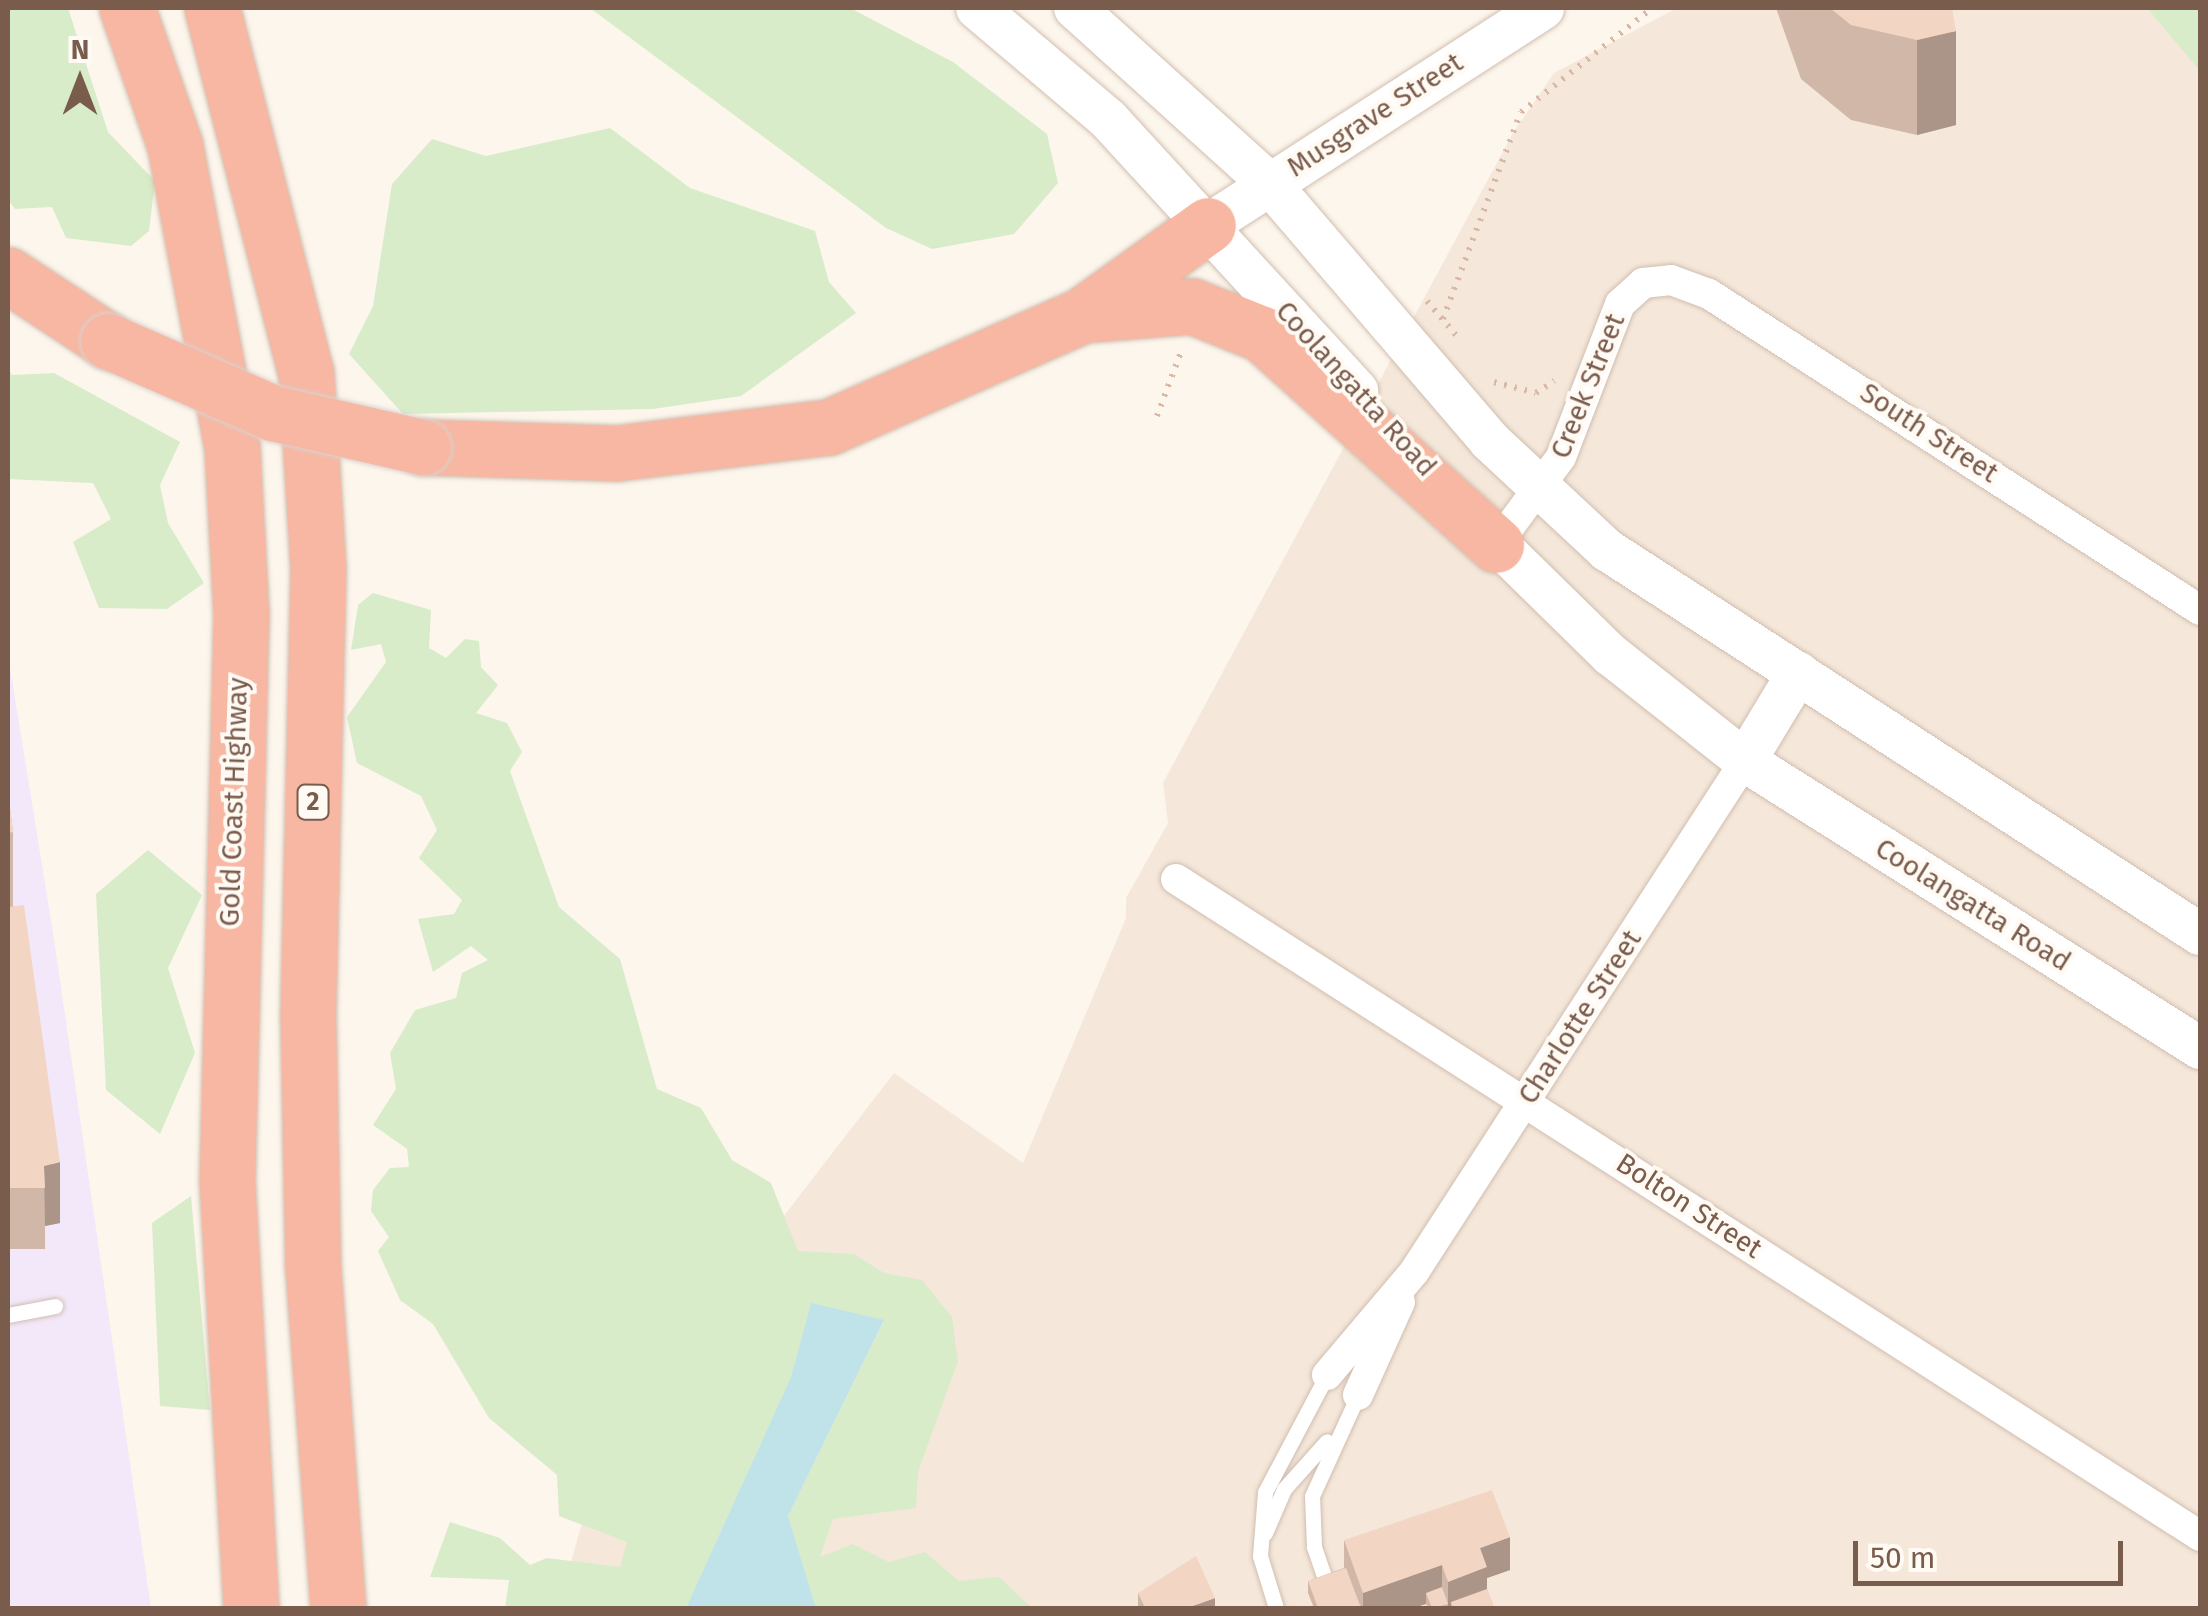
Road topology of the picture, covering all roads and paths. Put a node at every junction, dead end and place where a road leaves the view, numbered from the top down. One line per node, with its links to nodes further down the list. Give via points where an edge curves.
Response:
1 (128, 8): 36 (highway, Gold Coast Highway, via 175,146 232,448 242,616 226,1181)
2 (212, 8): 37 (highway, 2, via 306,373 318,567 312,1234)
3 (977, 8): 8 (street, Coolangatta Road, via 1108,120)
4 (1076, 8): 7 (street)
5 (1544, 8): 7 (street, Musgrave Street)
6 (1652, 8): 13 (path, via 1521,112)
7 (1269, 183): 8 (street, Musgrave Street); 19 (street)
8 (1208, 225): 12 (highway); 20 (street, Coolangatta Road)
9 (8, 275): 12 (highway, bridge, via 108,342 273,412 423,447 550,454 760,442 892,406)
10 (1649, 281): 19 (street, Creek Street, via 1620,304 1577,425); 21 (street, South Street, via 1709,294)
11 (1417, 291): 13 (path)
12 (1081, 316): 20 (highway, via 1192,306 1262,334)
13 (1443, 319): 15 (path)
14 (1189, 330): 18 (path)
15 (1475, 359)
16 (1566, 366): 17 (path, via 1536,393 1505,390)
17 (1486, 372)
18 (1157, 416)
19 (1541, 493): 20 (street, Creek Street); 22 (street, via 1650,581)
20 (1496, 545): 23 (street, Coolangatta Road, via 1611,655)
21 (2200, 610)
22 (1798, 673): 23 (street); 25 (street)
23 (1745, 761): 26 (street, Coolangatta Road); 27 (street, Charlotte Street)
24 (1176, 878): 27 (street, Bolton Street)
25 (2200, 934)
26 (2200, 1048)
27 (1526, 1101): 28 (street, Charlotte Street); 34 (street, Bolton Street)
28 (1414, 1272): 31 (street, Charlotte Street); 32 (street, Charlotte Street)
29 (55, 1306): 30 (lane)
30 (8, 1315)
31 (1327, 1374): 35 (lane, Charlotte Street, via 1267,1480)
32 (1358, 1395): 33 (lane, Charlotte Street)
33 (1339, 1426): 35 (lane, via 1284,1490); 39 (lane, Charlotte Street, via 1311,1506)
34 (2200, 1536)
35 (1260, 1558): 38 (lane, Charlotte Street)
36 (251, 1608)
37 (338, 1608)
38 (1276, 1608)
39 (1334, 1608)

